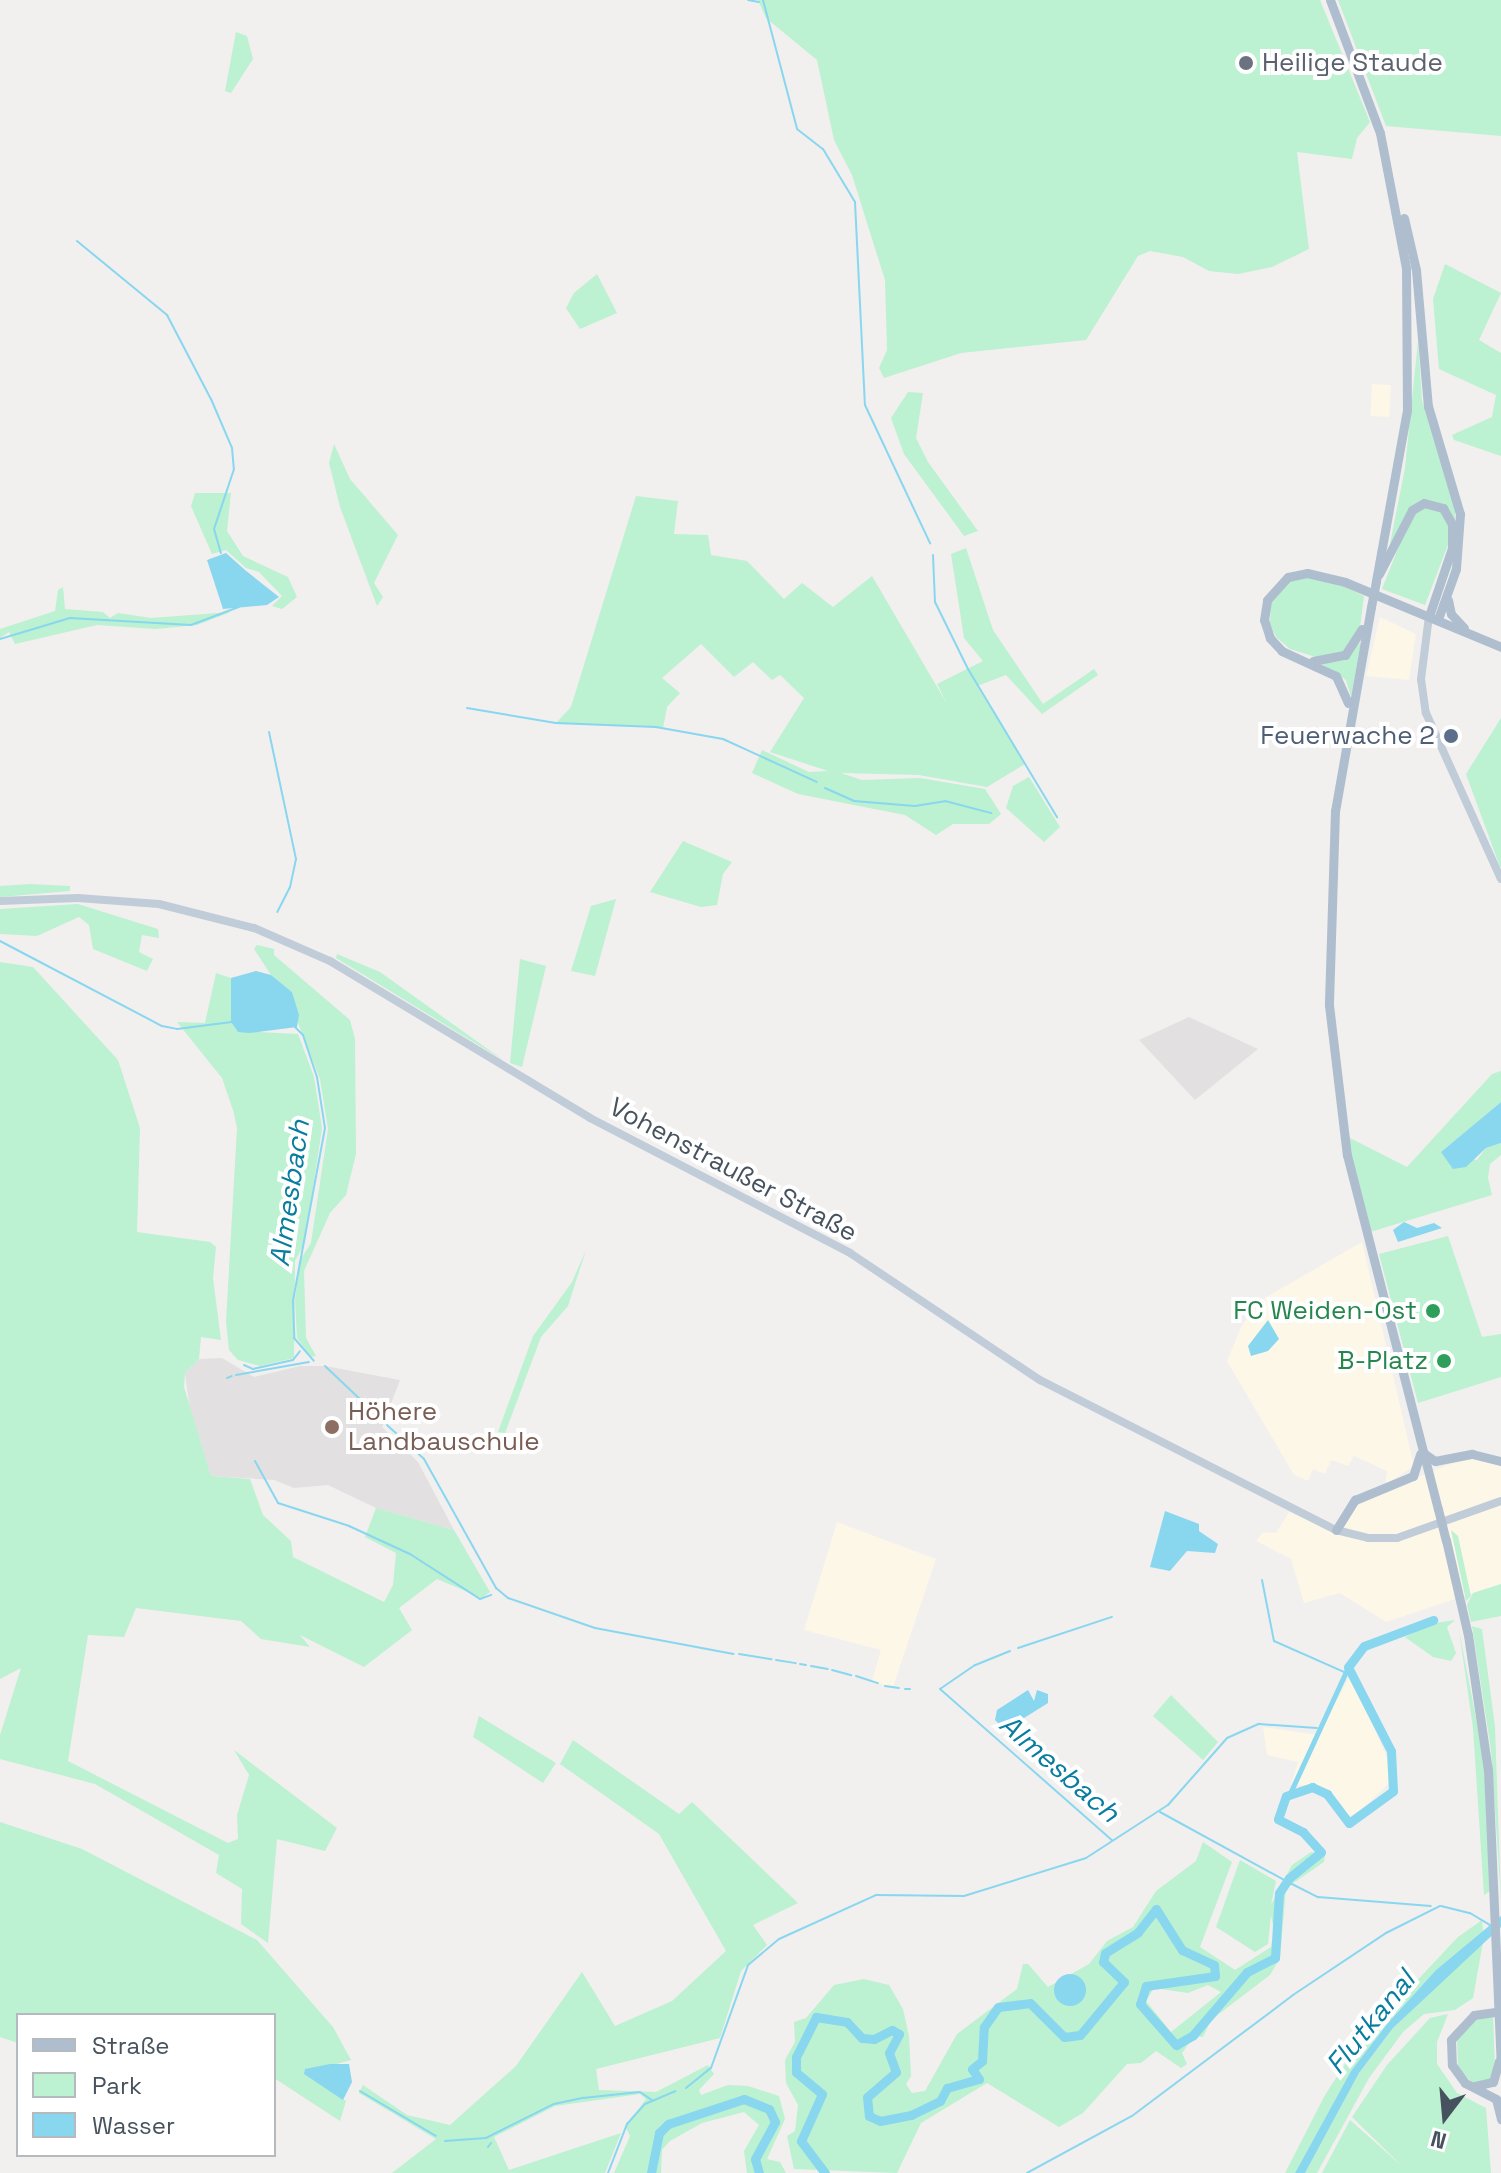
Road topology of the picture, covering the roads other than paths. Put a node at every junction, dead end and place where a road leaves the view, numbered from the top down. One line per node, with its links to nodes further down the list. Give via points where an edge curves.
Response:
1 (1330, 0): 2 (main road, via 1373,109)
2 (1398, 204): 3 (main road, via 1409,315 1407,410); 4 (main road, via 1416,270 1431,421 1460,514 1460,550)
3 (1377, 579): 6 (main road, bridge); 7 (main road, via 1412,510 1424,503 1443,508 1452,524 1452,548)
4 (1447, 597): 7 (main road); 9 (main road, via 1451,614)
5 (1405, 606): 7 (main road); 8 (main road, via 1420,617); 11 (main road, via 1322,575 1294,575 1273,588 1264,620 1273,642)
6 (1370, 611): 11 (main road, via 1345,655 1332,661); 13 (main road)
7 (1434, 618): 8 (main road); 9 (main road); 12 (main road)
8 (1427, 632): 12 (main road)
9 (1469, 633): 10 (main road)
10 (1501, 647)
11 (1302, 659): 13 (main road, via 1343,684)
12 (1423, 662): 14 (main road, via 1426,713)
13 (1347, 730): 16 (main road, via 1332,838 1329,1005 1347,1155)
14 (1501, 879)
15 (0, 901): 22 (main road, Vohenstraußer Straße, via 78,898 159,904 254,928 330,961 587,1117 850,1253 1040,1380)
16 (1421, 1450): 17 (main road, via 1430,1459); 19 (main road, via 1416,1472); 20 (main road)
17 (1447, 1460): 18 (main road, via 1472,1454); 20 (main road, via 1435,1471)
18 (1501, 1461)
19 (1407, 1481): 20 (main road); 22 (main road, via 1355,1500)
20 (1432, 1489): 23 (main road, bridge, via 1468,1635 1488,1770)
21 (1501, 1501): 22 (main road, Vohenstraußer Straße, via 1426,1530 1376,1539)
22 (1336, 1530)
23 (1499, 1965): 25 (main road)
24 (1501, 2011): 27 (main road, bridge, via 1474,2015 1460,2025 1450,2047 1452,2065)
25 (1500, 2053): 26 (main road); 27 (main road, via 1493,2082)
26 (1501, 2068)
27 (1468, 2085): 28 (main road, via 1492,2094)
28 (1501, 2119)

